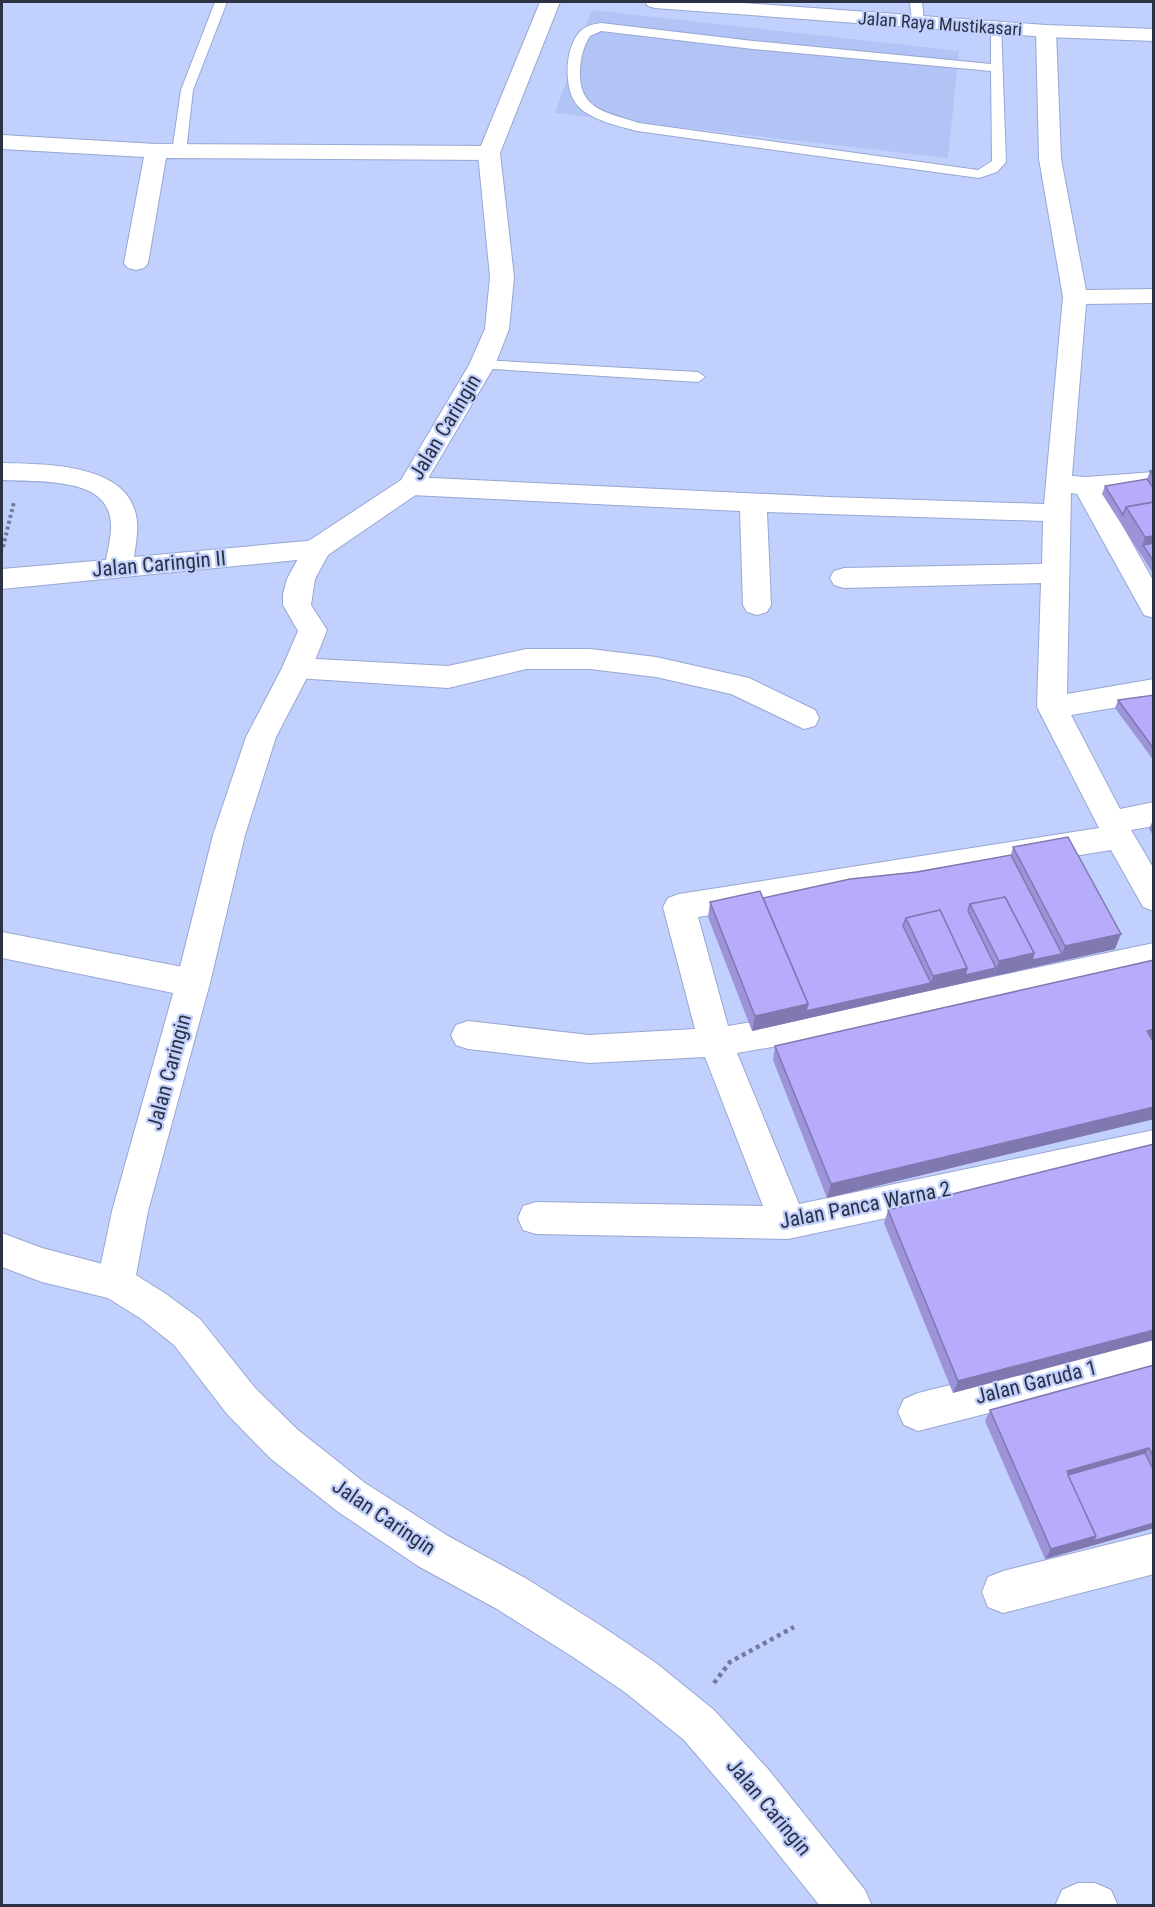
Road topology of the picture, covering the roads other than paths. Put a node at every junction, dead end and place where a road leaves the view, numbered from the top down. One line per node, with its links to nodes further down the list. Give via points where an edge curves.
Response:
1 (221, 2): 11 (lane)
2 (550, 2): 12 (street, Jalan Caringin)
3 (655, 2): 5 (street, Jalan Raya Mustikasari)
4 (916, 2): 5 (lane)
5 (918, 22): 6 (street, Jalan Raya Mustikasari)
6 (997, 28): 7 (street, Jalan Raya Mustikasari); 9 (lane)
7 (1046, 31): 8 (street, Jalan Raya Mustikasari); 15 (street, via 1050,159)
8 (1154, 35)
9 (998, 68): 9 (lane, via 999,162 979,174 637,127 580,102 573,87 577,48 585,33 601,27)
10 (2, 142): 11 (street)
11 (168, 151): 12 (street); 13 (street)
12 (489, 153): 16 (street, Jalan Caringin, via 502,278 497,329)
13 (136, 262)
14 (1154, 296): 15 (street)
15 (1075, 297): 20 (street)
16 (482, 365): 17 (lane); 21 (street, Jalan Caringin)
17 (698, 377)
18 (12, 472): 26 (street, via 79,478 100,485 121,507 124,529)
19 (1154, 481): 22 (street)
20 (1058, 484): 22 (street); 24 (street)
21 (411, 486): 23 (street); 25 (street, Jalan Caringin)
22 (1086, 486): 31 (street)
23 (753, 502): 24 (street); 30 (street)
24 (1059, 513): 27 (street)
25 (317, 549): 26 (street, Jalan Caringin II); 32 (street, Jalan Caringin, via 297,594 297,605 313,630)
26 (118, 568): 29 (street, Jalan Caringin II)
27 (1057, 573): 28 (street); 34 (street)
28 (844, 578)
29 (2, 579)
30 (757, 605)
31 (1154, 608)
32 (297, 668): 35 (street, via 448,677 526,659 590,659 656,667 739,685); 41 (street, Jalan Caringin, via 261,737 229,835)
33 (1154, 690): 34 (street)
34 (1052, 707): 37 (street)
35 (804, 718)
36 (1154, 813): 37 (street)
37 (1116, 830): 38 (street); 43 (street, via 679,907)
38 (1154, 898)
39 (2, 945): 41 (street)
40 (1154, 956): 43 (street, via 888,1013)
41 (193, 983): 48 (street, Jalan Caringin, via 130,1211)
42 (468, 1035): 43 (street, via 589,1049)
43 (716, 1042): 46 (street)
44 (1154, 1145): 46 (street, Jalan Panca Warna 2)
45 (536, 1218): 46 (street, Jalan Panca Warna 2)
46 (788, 1223)
47 (2, 1250): 48 (street, via 42,1265)
48 (116, 1282): 53 (street, Jalan Caringin, via 187,1332 270,1430 351,1497 433,1551 588,1642 699,1725)
49 (1154, 1353): 50 (street, Jalan Garuda 1)
50 (918, 1412)
51 (1154, 1553): 52 (street)
52 (1004, 1592)
53 (849, 1905)
54 (1078, 1905): 55 (street)
55 (1095, 1905)

